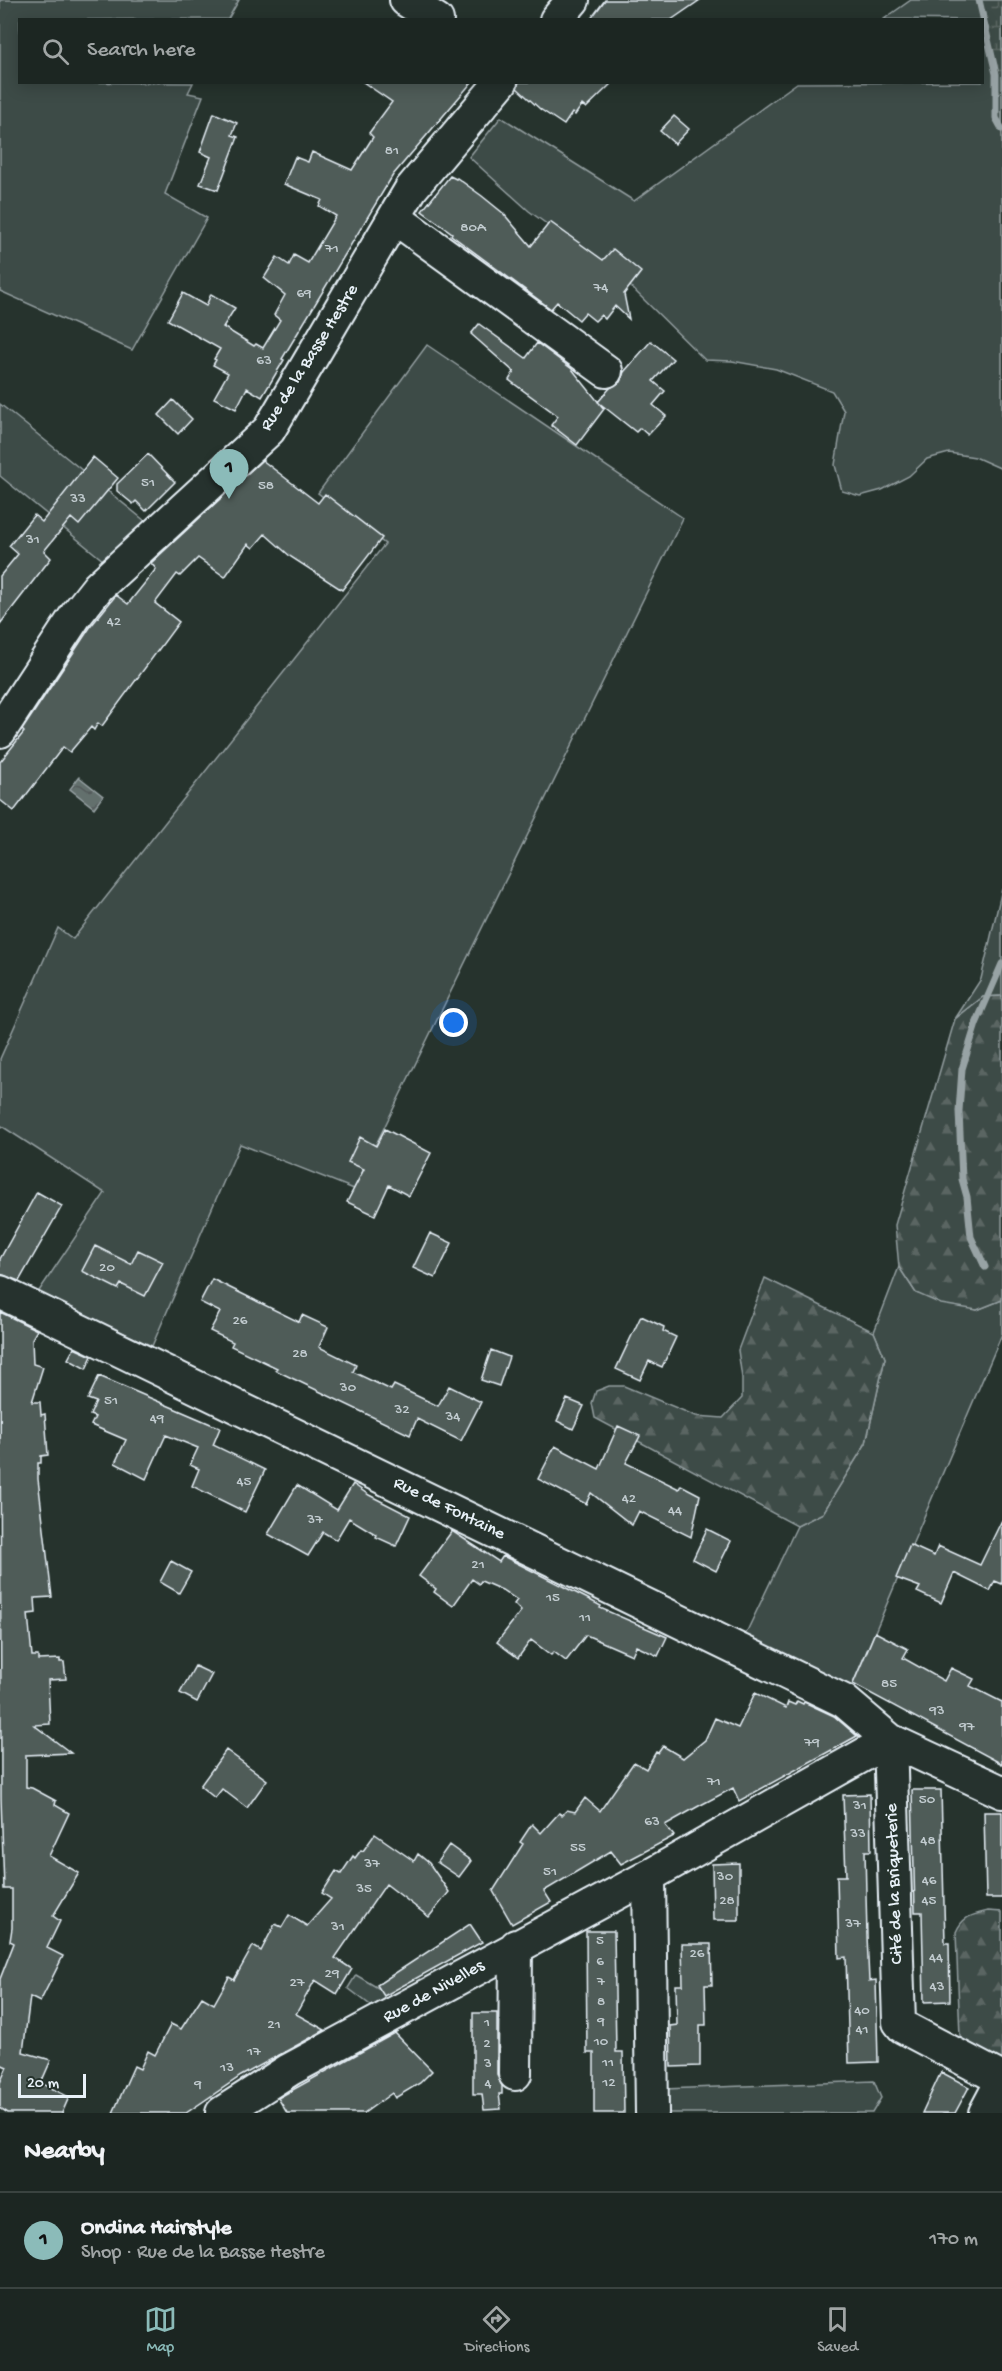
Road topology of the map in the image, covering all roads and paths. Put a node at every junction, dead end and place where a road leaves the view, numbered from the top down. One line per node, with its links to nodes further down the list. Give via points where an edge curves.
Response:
1 (406, 0): 3 (street)
2 (573, 0): 4 (street)
3 (434, 18)
4 (558, 18)
5 (499, 84): 6 (street, Rue de la Basse Hestre, via 425,171)
6 (395, 218): 7 (street); 8 (street, Rue de la Basse Hestre, via 269,430 98,587)
7 (606, 371)
8 (0, 731)
9 (0, 1292): 10 (street, Rue de Fontaine, via 844,1701)
10 (890, 1740): 11 (street); 12 (street, Rue de Nivelles); 15 (street, Cité de la Briqueterie, via 899,2022)
11 (1002, 1792)
12 (649, 1876): 13 (street, Rue de Nivelles); 17 (street)
13 (516, 1947): 14 (street); 16 (street, Rue de Nivelles, via 290,2070)
14 (515, 2074)
15 (1002, 2080): 18 (street)
16 (222, 2113)
17 (652, 2113)
18 (985, 2113)

